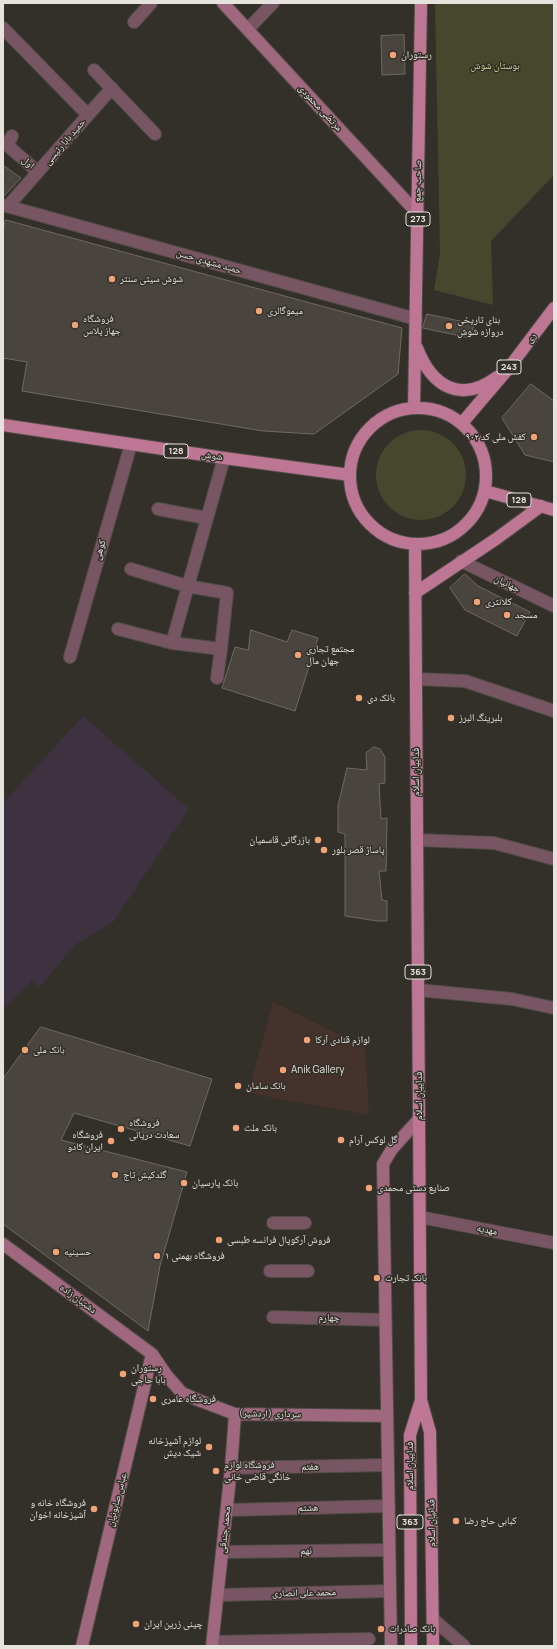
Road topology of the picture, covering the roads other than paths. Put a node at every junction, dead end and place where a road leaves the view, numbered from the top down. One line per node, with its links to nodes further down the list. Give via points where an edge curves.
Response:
1 (151, 3): 5 (street)
2 (223, 3): 7 (street, مرتضی محمودی)
3 (273, 3): 7 (street)
4 (421, 3): 15 (main road, صاحب جمع / 273)
5 (134, 22)
6 (3, 28): 10 (street, حمید بابا رئیسی)
7 (248, 29): 15 (street, مرتضی محمودی)
8 (94, 70): 9 (street)
9 (112, 88): 10 (street); 11 (street)
10 (88, 115): 13 (street, حمید بابا رئیسی)
11 (155, 134)
12 (12, 136): 13 (street, اول, via 7,145)
13 (38, 172): 14 (street, حمید بابا رئیسی)
14 (6, 206): 17 (street, حمید مشهدی حسن)
15 (418, 214): 17 (main road, صاحب جمع / 273)
16 (554, 308): 19 (main road, ری / 243)
17 (416, 319): 18 (main road, صاحب جمع / 273)
18 (415, 344): 19 (main road, via 423,363 434,378 457,390 470,390 481,386); 20 (main road, صاحب جمع / 273)
19 (508, 369): 21 (main road, ری / 243)
20 (414, 408): 21 (main road, via 448,414); 25 (main road, via 397,411 382,418 369,429 358,442 352,458)
21 (462, 423): 26 (main road, via 474,436 482,451 486,468)
22 (3, 425): 23 (main road, شوش / 128)
23 (131, 444): 24 (main road, شوش / 128); 40 (street, کوهی)
24 (224, 458): 25 (main road, شوش / 128); 30 (street)
25 (350, 475): 31 (main road, via 358,508 368,522 381,533 396,540)
26 (484, 491): 27 (main road, 128); 31 (main road, via 482,502 461,529 446,538)
27 (541, 506): 29 (main road, 128); 32 (main road)
28 (158, 509): 30 (street)
29 (554, 510)
30 (206, 518): 34 (street)
31 (415, 544): 35 (main road, فداییان اسلام / 363)
32 (461, 561): 35 (main road); 36 (street, جهانیان)
33 (131, 569): 34 (street)
34 (187, 586): 38 (street); 39 (street, via 227,593)
35 (415, 593): 42 (main road, فداییان اسلام / 363)
36 (554, 606)
37 (118, 629): 38 (street)
38 (172, 643): 39 (street)
39 (221, 649): 41 (street)
40 (70, 657)
41 (217, 678)
42 (416, 679): 43 (street, via 465,681); 44 (main road, فداییان اسلام / 363)
43 (554, 711)
44 (417, 840): 45 (street, via 494,843); 46 (main road, فداییان اسلام / 363)
45 (554, 859)
46 (418, 990): 47 (street, via 512,999); 48 (main road, فداییان اسلام / 363)
47 (554, 1008)
48 (419, 1119): 49 (main road, فداییان اسلام / 363); 57 (street, via 392,1149 383,1164)
49 (420, 1217): 52 (street, مهدیه); 59 (main road, فداییان اسلام / 363)
50 (273, 1223): 51 (street)
51 (305, 1223)
52 (554, 1243)
53 (3, 1244): 58 (street, دشتبان زاده)
54 (270, 1271): 55 (street)
55 (308, 1271)
56 (273, 1317): 57 (street, چهارم)
57 (386, 1320): 61 (street)
58 (152, 1354): 60 (street, سرداری (اردشیر), via 166,1376 182,1392); 73 (street, عباس صابونیان)
59 (421, 1400): 70 (main road, فدائیان اسلام, via 430,1432); 75 (main road, فداییان اسلام / 363, via 410,1435)
60 (235, 1414): 61 (street, سرداری (اردشیر)); 63 (street, محمد جندقی)
61 (387, 1416): 62 (street)
62 (388, 1465): 63 (street, هفتم); 64 (street)
63 (231, 1468): 65 (street, محمد جندقی)
64 (389, 1506): 65 (street, هشتم); 66 (street)
65 (227, 1510): 67 (street, محمد جندقی)
66 (389, 1550): 67 (street, نهم); 68 (street)
67 (222, 1552): 69 (street, محمد جندقی)
68 (390, 1591): 69 (street, محمد علی انصاری); 74 (street)
69 (218, 1595): 72 (street, محمد جندقی)
70 (433, 1619): 76 (main road, فدائیان اسلام); 77 (street)
71 (369, 1639): 72 (street)
72 (213, 1644)
73 (82, 1646)
74 (391, 1646)
75 (411, 1646)
76 (433, 1646)
77 (464, 1646)

